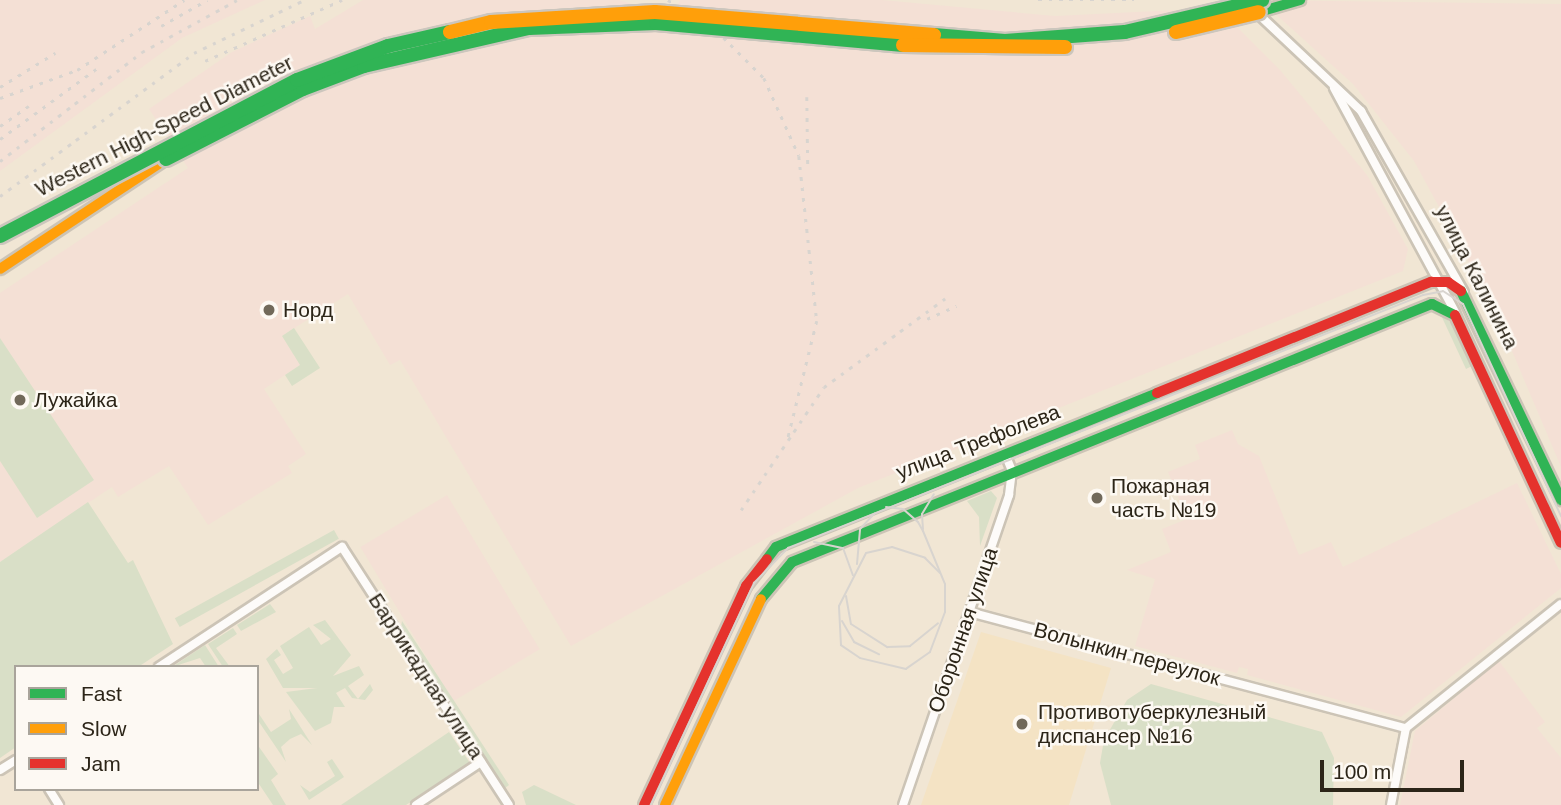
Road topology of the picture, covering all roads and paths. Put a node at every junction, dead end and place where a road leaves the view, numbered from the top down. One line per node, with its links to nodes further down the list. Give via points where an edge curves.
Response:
1 (1242, 0): 4 (street, улица Калинина)
2 (1262, 0): 5 (main road, Western High-Speed Diameter, bridge, via 1125,32 1006,41 655,12 562,14 467,27 388,46 297,79)
3 (1300, 0): 7 (main road, Western High-Speed Diameter, bridge, via 1164,34 1006,51 656,23 562,25 462,40 364,66 234,122)
4 (1334, 88): 6 (street, улица Калинина, via 1371,126); 9 (street, улица Калинина)
5 (0, 236)
6 (1450, 267): 8 (street, улица Калинина); 9 (street)
7 (0, 269)
8 (1465, 294): 9 (main road); 12 (main road, улица Калинина)
9 (1445, 297): 10 (main road, улица Трефолева); 11 (main road, улица Трефолева); 13 (main road, улица Калинина)
10 (1005, 453): 11 (street); 21 (main road, улица Трефолева, via 813,529 764,558)
11 (1012, 471): 15 (street, Оборонная улица); 22 (main road, улица Трефолева, via 807,554 780,571)
12 (1561, 500)
13 (1561, 543)
14 (1561, 604): 17 (street)
15 (969, 612): 17 (street, Волынкин переулок); 23 (street, Оборонная улица)
16 (162, 665): 18 (street, Баррикадная улица, via 342,547)
17 (1406, 728): 24 (street)
18 (481, 762): 19 (street); 20 (street, Баррикадная улица)
19 (416, 805)
20 (509, 805)
21 (644, 805)
22 (666, 805)
23 (903, 805)
24 (1391, 805)

